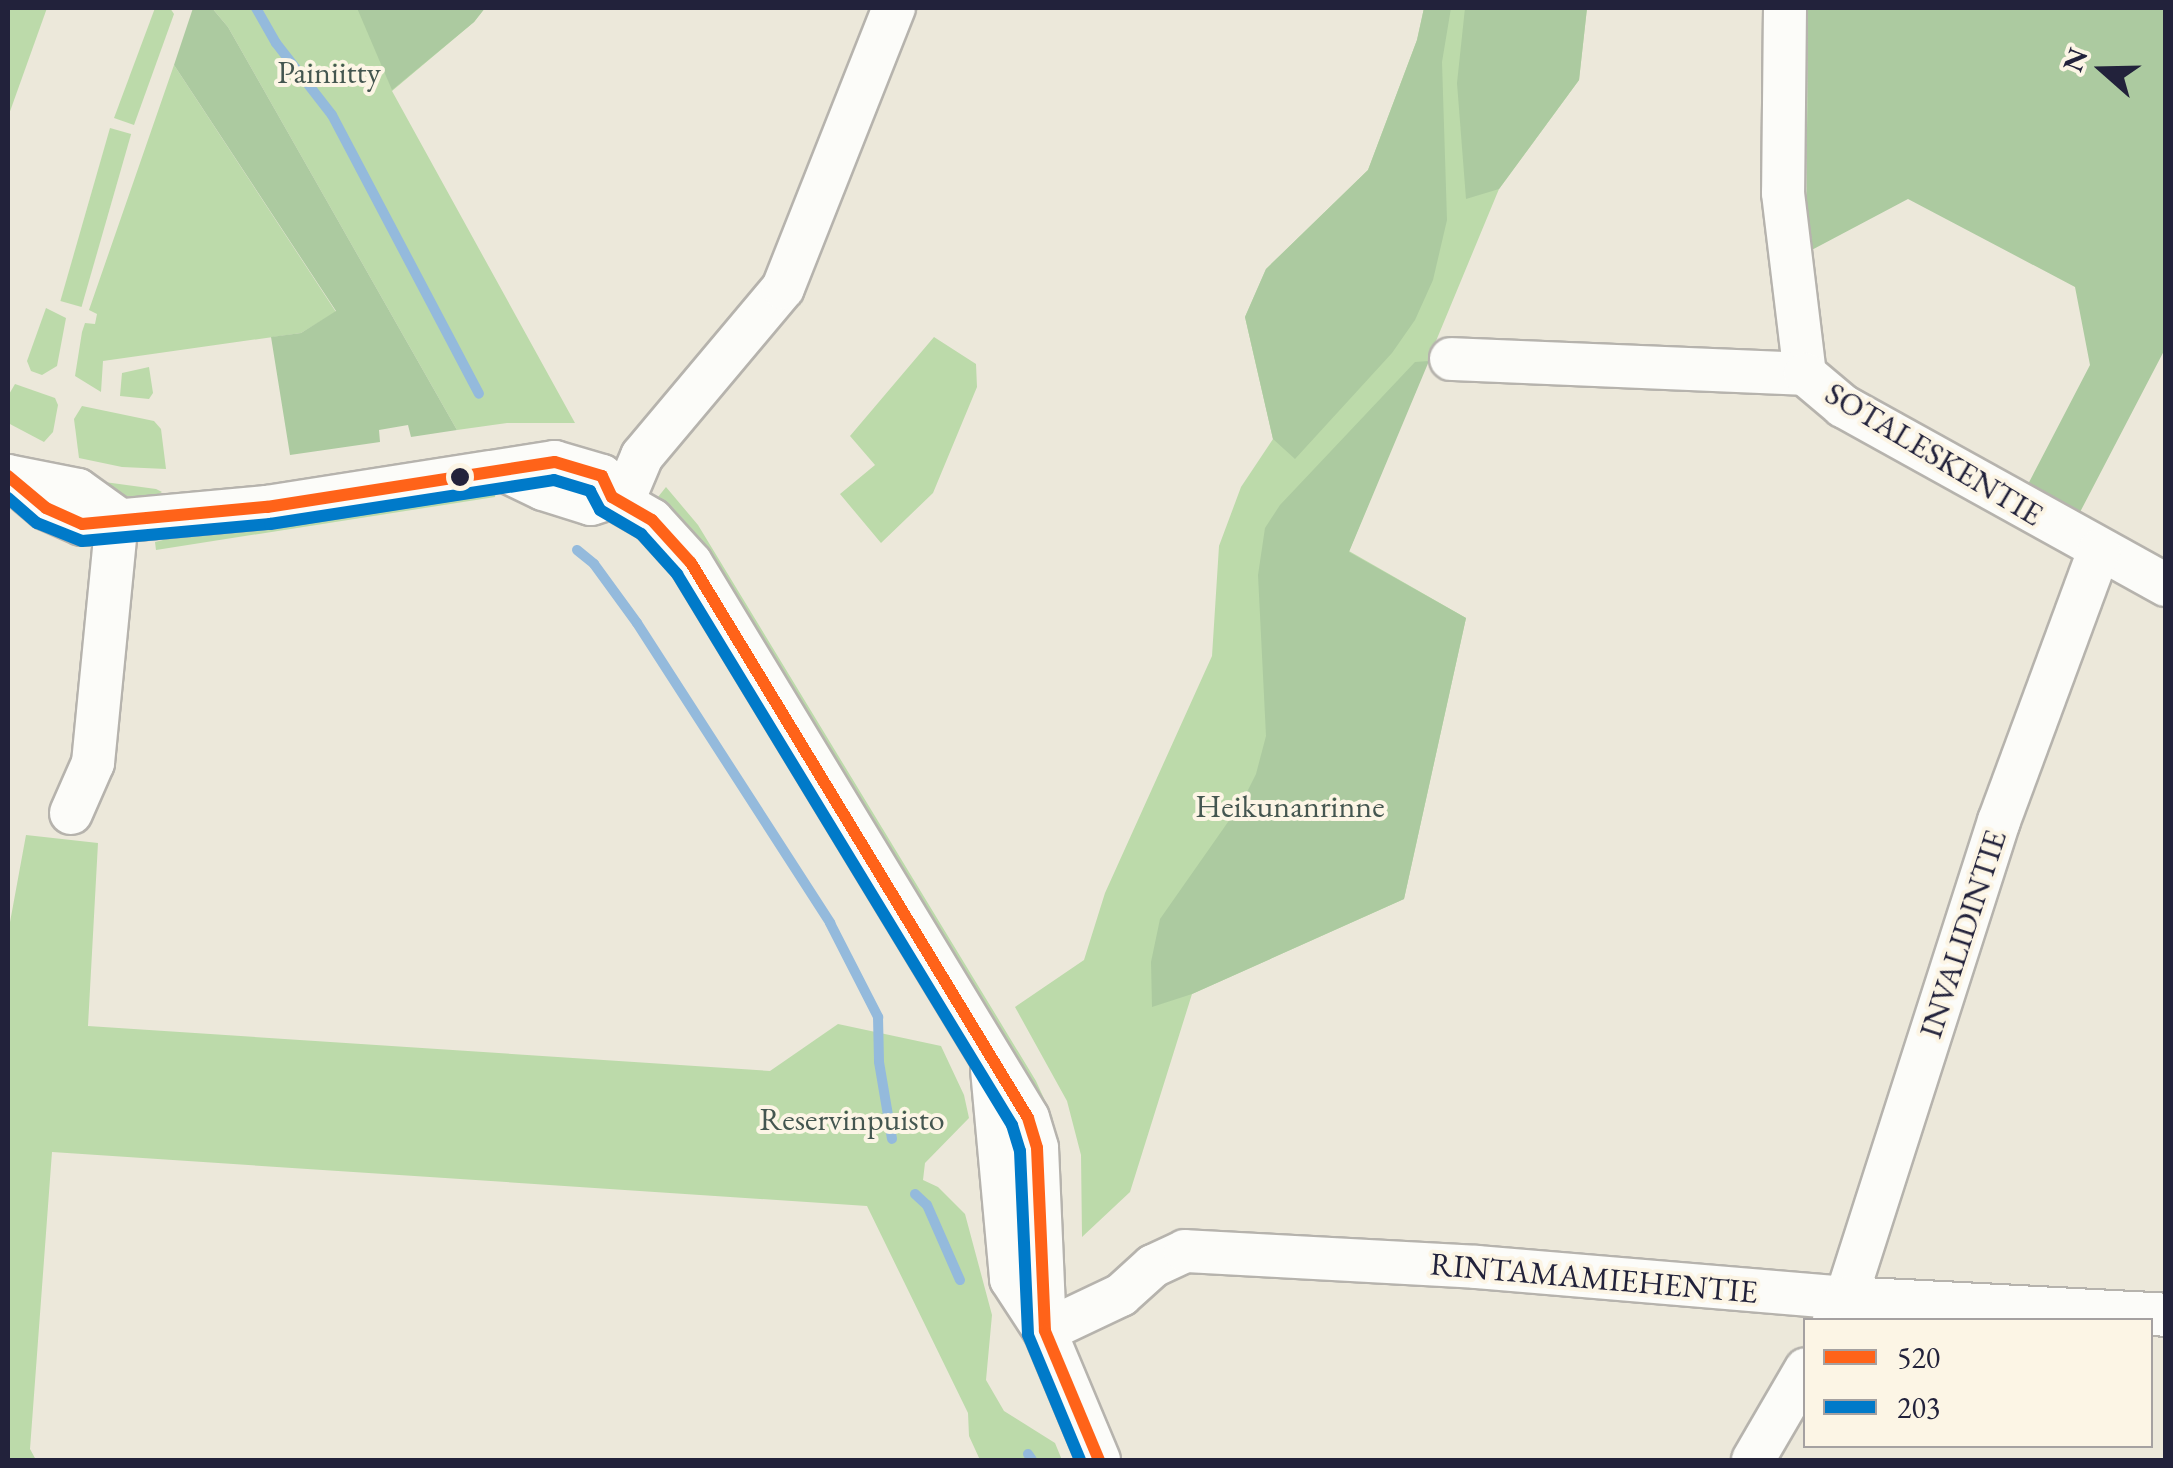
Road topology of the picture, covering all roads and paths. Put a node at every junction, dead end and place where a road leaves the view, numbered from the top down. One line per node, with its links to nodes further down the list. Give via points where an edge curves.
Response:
1 (894, 8): 6 (street, via 783,288 642,456)
2 (1786, 8): 4 (street, via 1783,193)
3 (1452, 359): 4 (street, SOTALESKENTIE)
4 (1805, 374): 8 (street, SOTALESKENTIE, via 1843,406)
5 (8, 476): 7 (street, via 67,520)
6 (618, 499): 7 (street, via 602,476 555,462 190,517); 13 (street, via 652,520 691,563 990,1059 1010,1278)
7 (117, 518): 10 (street, via 93,763)
8 (2098, 550): 9 (street, SOTALESKENTIE); 11 (street, INVALIDINTIE, via 1999,821)
9 (2166, 585)
10 (72, 814)
11 (1840, 1310): 12 (street, RINTAMAMIEHENTIE); 13 (street, RINTAMAMIEHENTIE, via 1477,1268 1185,1251 1153,1266 1120,1295)
12 (2166, 1316)
13 (1045, 1331): 15 (street)
14 (1803, 1374): 16 (street)
15 (1099, 1460)
16 (1754, 1460)

